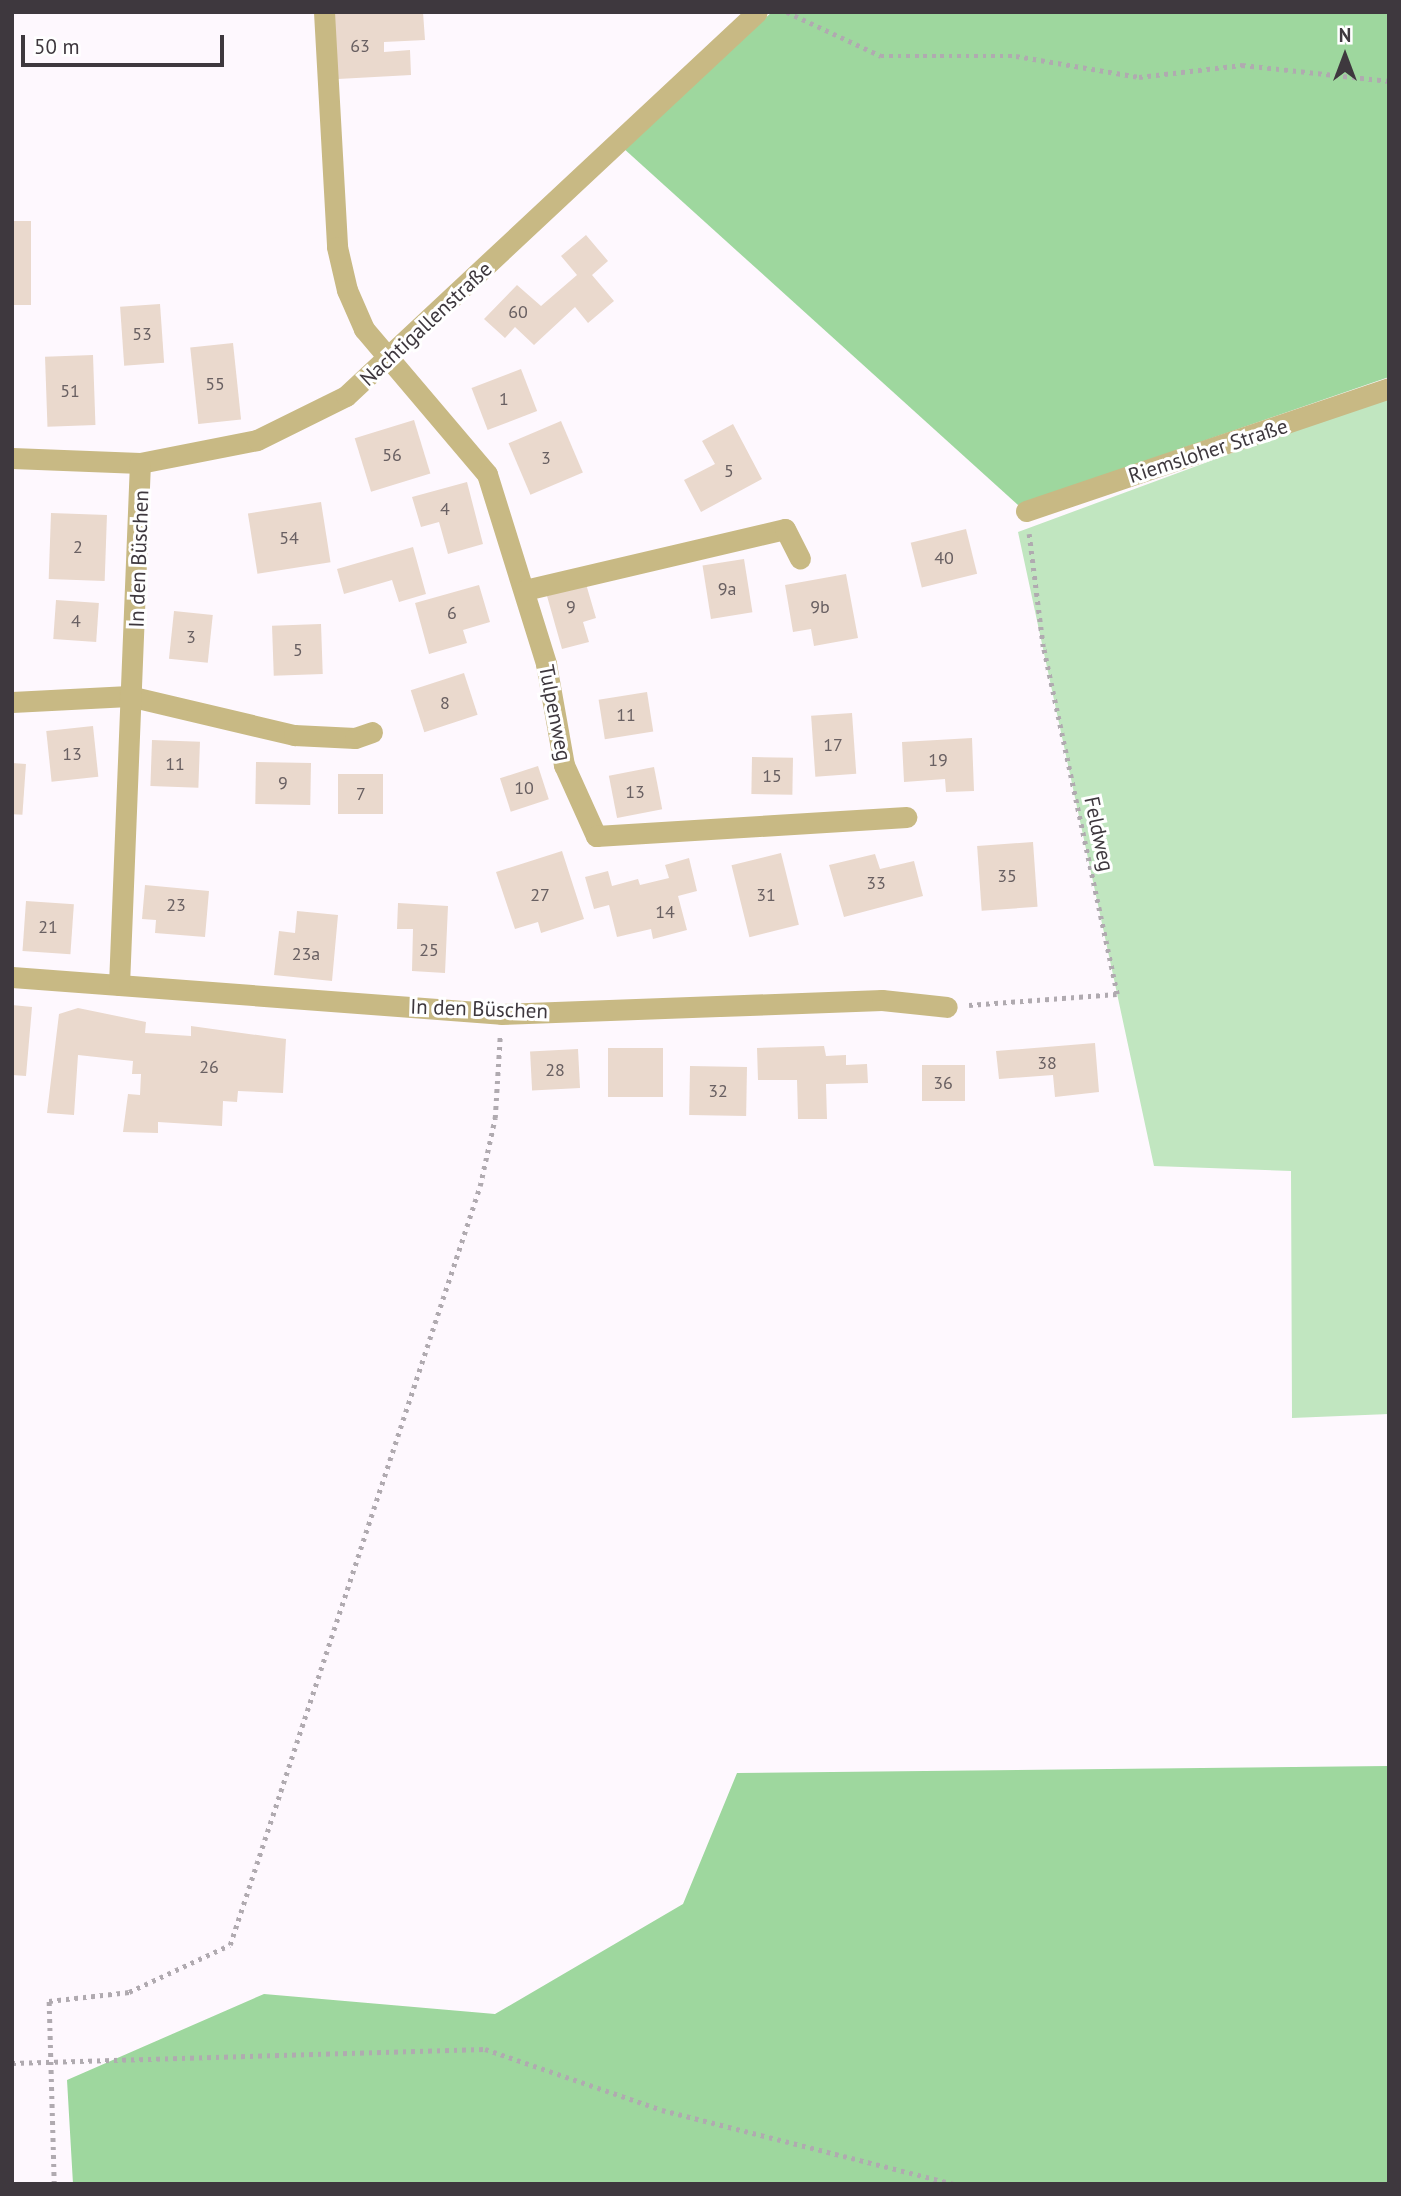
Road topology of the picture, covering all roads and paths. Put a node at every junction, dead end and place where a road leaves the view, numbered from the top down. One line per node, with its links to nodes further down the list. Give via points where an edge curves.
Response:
1 (324, 12): 5 (street, Tulpenweg, via 337,247 364,328)
2 (757, 12): 5 (street, Nachtigallenstraße)
3 (788, 12): 4 (path, via 881,56 1016,56 1139,77 1242,65)
4 (1389, 80)
5 (394, 356): 8 (street, Nachtigallenstraße, via 346,396 257,440); 11 (street, Tulpenweg, via 487,474)
6 (1389, 388): 9 (street, Riemsloher Straße)
7 (12, 458): 8 (street, Nachtigallenstraße)
8 (140, 463): 12 (street, In den Büschen, via 138,613)
9 (1026, 511): 18 (path, Feldweg, via 1043,648 1117,994)
10 (800, 558): 11 (street, via 785,529)
11 (525, 590): 15 (street, Tulpenweg, via 564,765 596,836)
12 (129, 696): 13 (street); 14 (street, via 294,735 355,738); 17 (street, In den Büschen)
13 (12, 702)
14 (372, 732)
15 (906, 817)
16 (12, 977): 17 (street, In den Büschen)
17 (119, 985): 19 (street, In den Büschen)
18 (947, 1007): 19 (street, In den Büschen, via 882,1000)
19 (502, 1014): 20 (path, via 495,1118 480,1186 230,1945 129,1992 49,2001)
20 (54, 2059): 21 (path); 22 (path); 23 (path, via 485,2049 662,2110)
21 (12, 2063)
22 (54, 2184)
23 (955, 2184)

